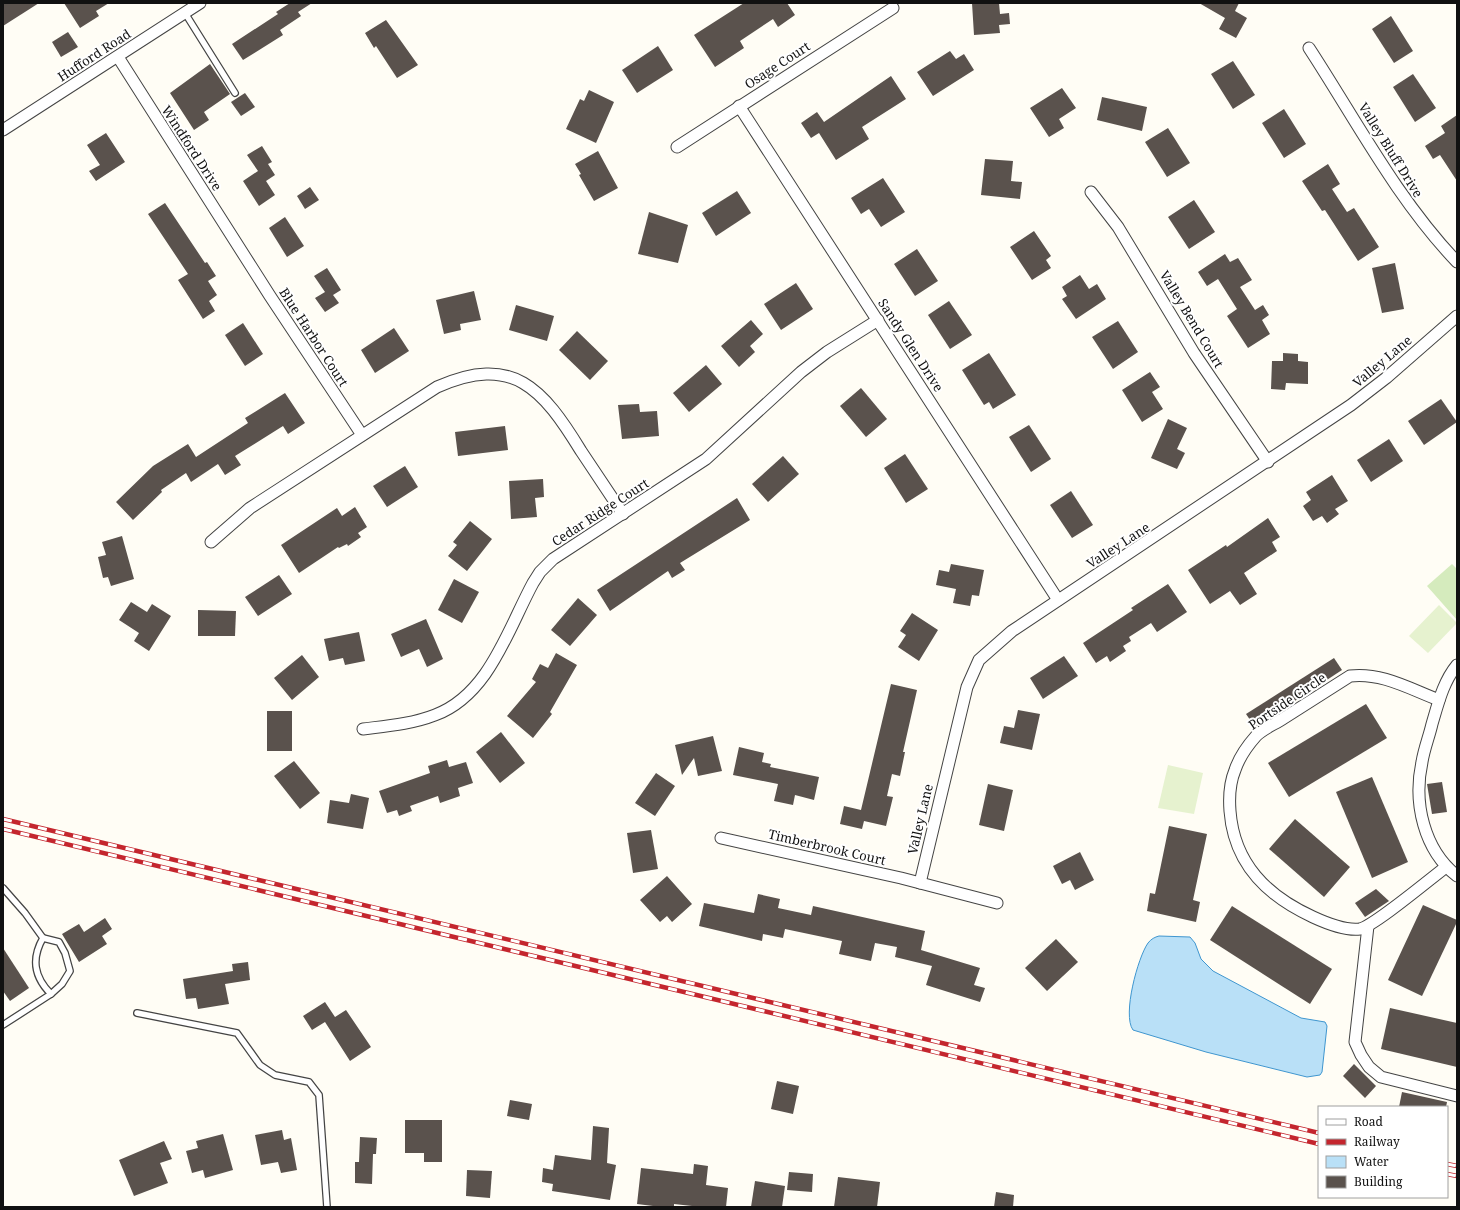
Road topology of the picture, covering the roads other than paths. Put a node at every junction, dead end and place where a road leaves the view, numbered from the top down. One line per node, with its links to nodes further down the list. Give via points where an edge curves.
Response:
1 (200, 3): 3 (street, Hufford Road)
2 (893, 8): 7 (street, Osage Court)
3 (184, 13): 5 (street, Hufford Road); 6 (lane)
4 (1309, 48): 12 (street, Valley Bluff Drive, via 1419,220)
5 (118, 57): 8 (street, Hufford Road); 11 (street, Windford Drive)
6 (235, 93)
7 (739, 106): 9 (street, Osage Court); 14 (street, Sandy Glen Drive)
8 (3, 130)
9 (676, 147)
10 (1091, 192): 16 (street, Valley Bend Court, via 1118,227 1194,353)
11 (244, 254): 15 (street, Blue Harbor Court)
12 (1457, 262)
13 (1457, 316): 16 (street, Valley Lane, via 1374,387)
14 (878, 320): 17 (street, Cedar Ridge Court, via 827,352 801,372 706,459); 19 (street, Sandy Glen Drive)
15 (362, 435): 17 (street, via 437,387 457,378 489,373 508,377 532,388 552,407); 18 (street, via 250,508)
16 (1268, 462): 19 (street, Valley Lane)
17 (623, 514): 22 (street, Cedar Ridge Court, via 553,559 540,572 495,657 483,677 468,694 449,708 424,719)
18 (211, 542)
19 (1058, 600): 26 (street, Valley Lane, via 994,645 975,666 950,752)
20 (1457, 665): 21 (street)
21 (1439, 700): 24 (street, via 1421,763 1419,794 1425,830); 29 (street, Portside Circle, via 1378,676 1350,676 1256,736 1234,770 1230,789 1231,829 1244,863 1276,896 1296,909 1319,920 1350,929)
22 (363, 730)
23 (721, 838): 26 (street, Timberbrook Court)
24 (1446, 867): 25 (street); 29 (street, Portside Circle)
25 (1457, 876)
26 (920, 883): 28 (street, Timberbrook Court)
27 (3, 888): 30 (lane)
28 (997, 903)
29 (1368, 926): 34 (street, via 1355,1042 1361,1055 1369,1067 1381,1077)
30 (43, 938): 31 (lane, via 36,951 36,968 42,985); 31 (lane, via 59,942 70,970 62,984)
31 (51, 994): 33 (lane)
32 (138, 1013): 35 (lane, via 237,1033 260,1065 275,1075 309,1082 319,1095)
33 (3, 1025)
34 (1457, 1096)
35 (327, 1207)

